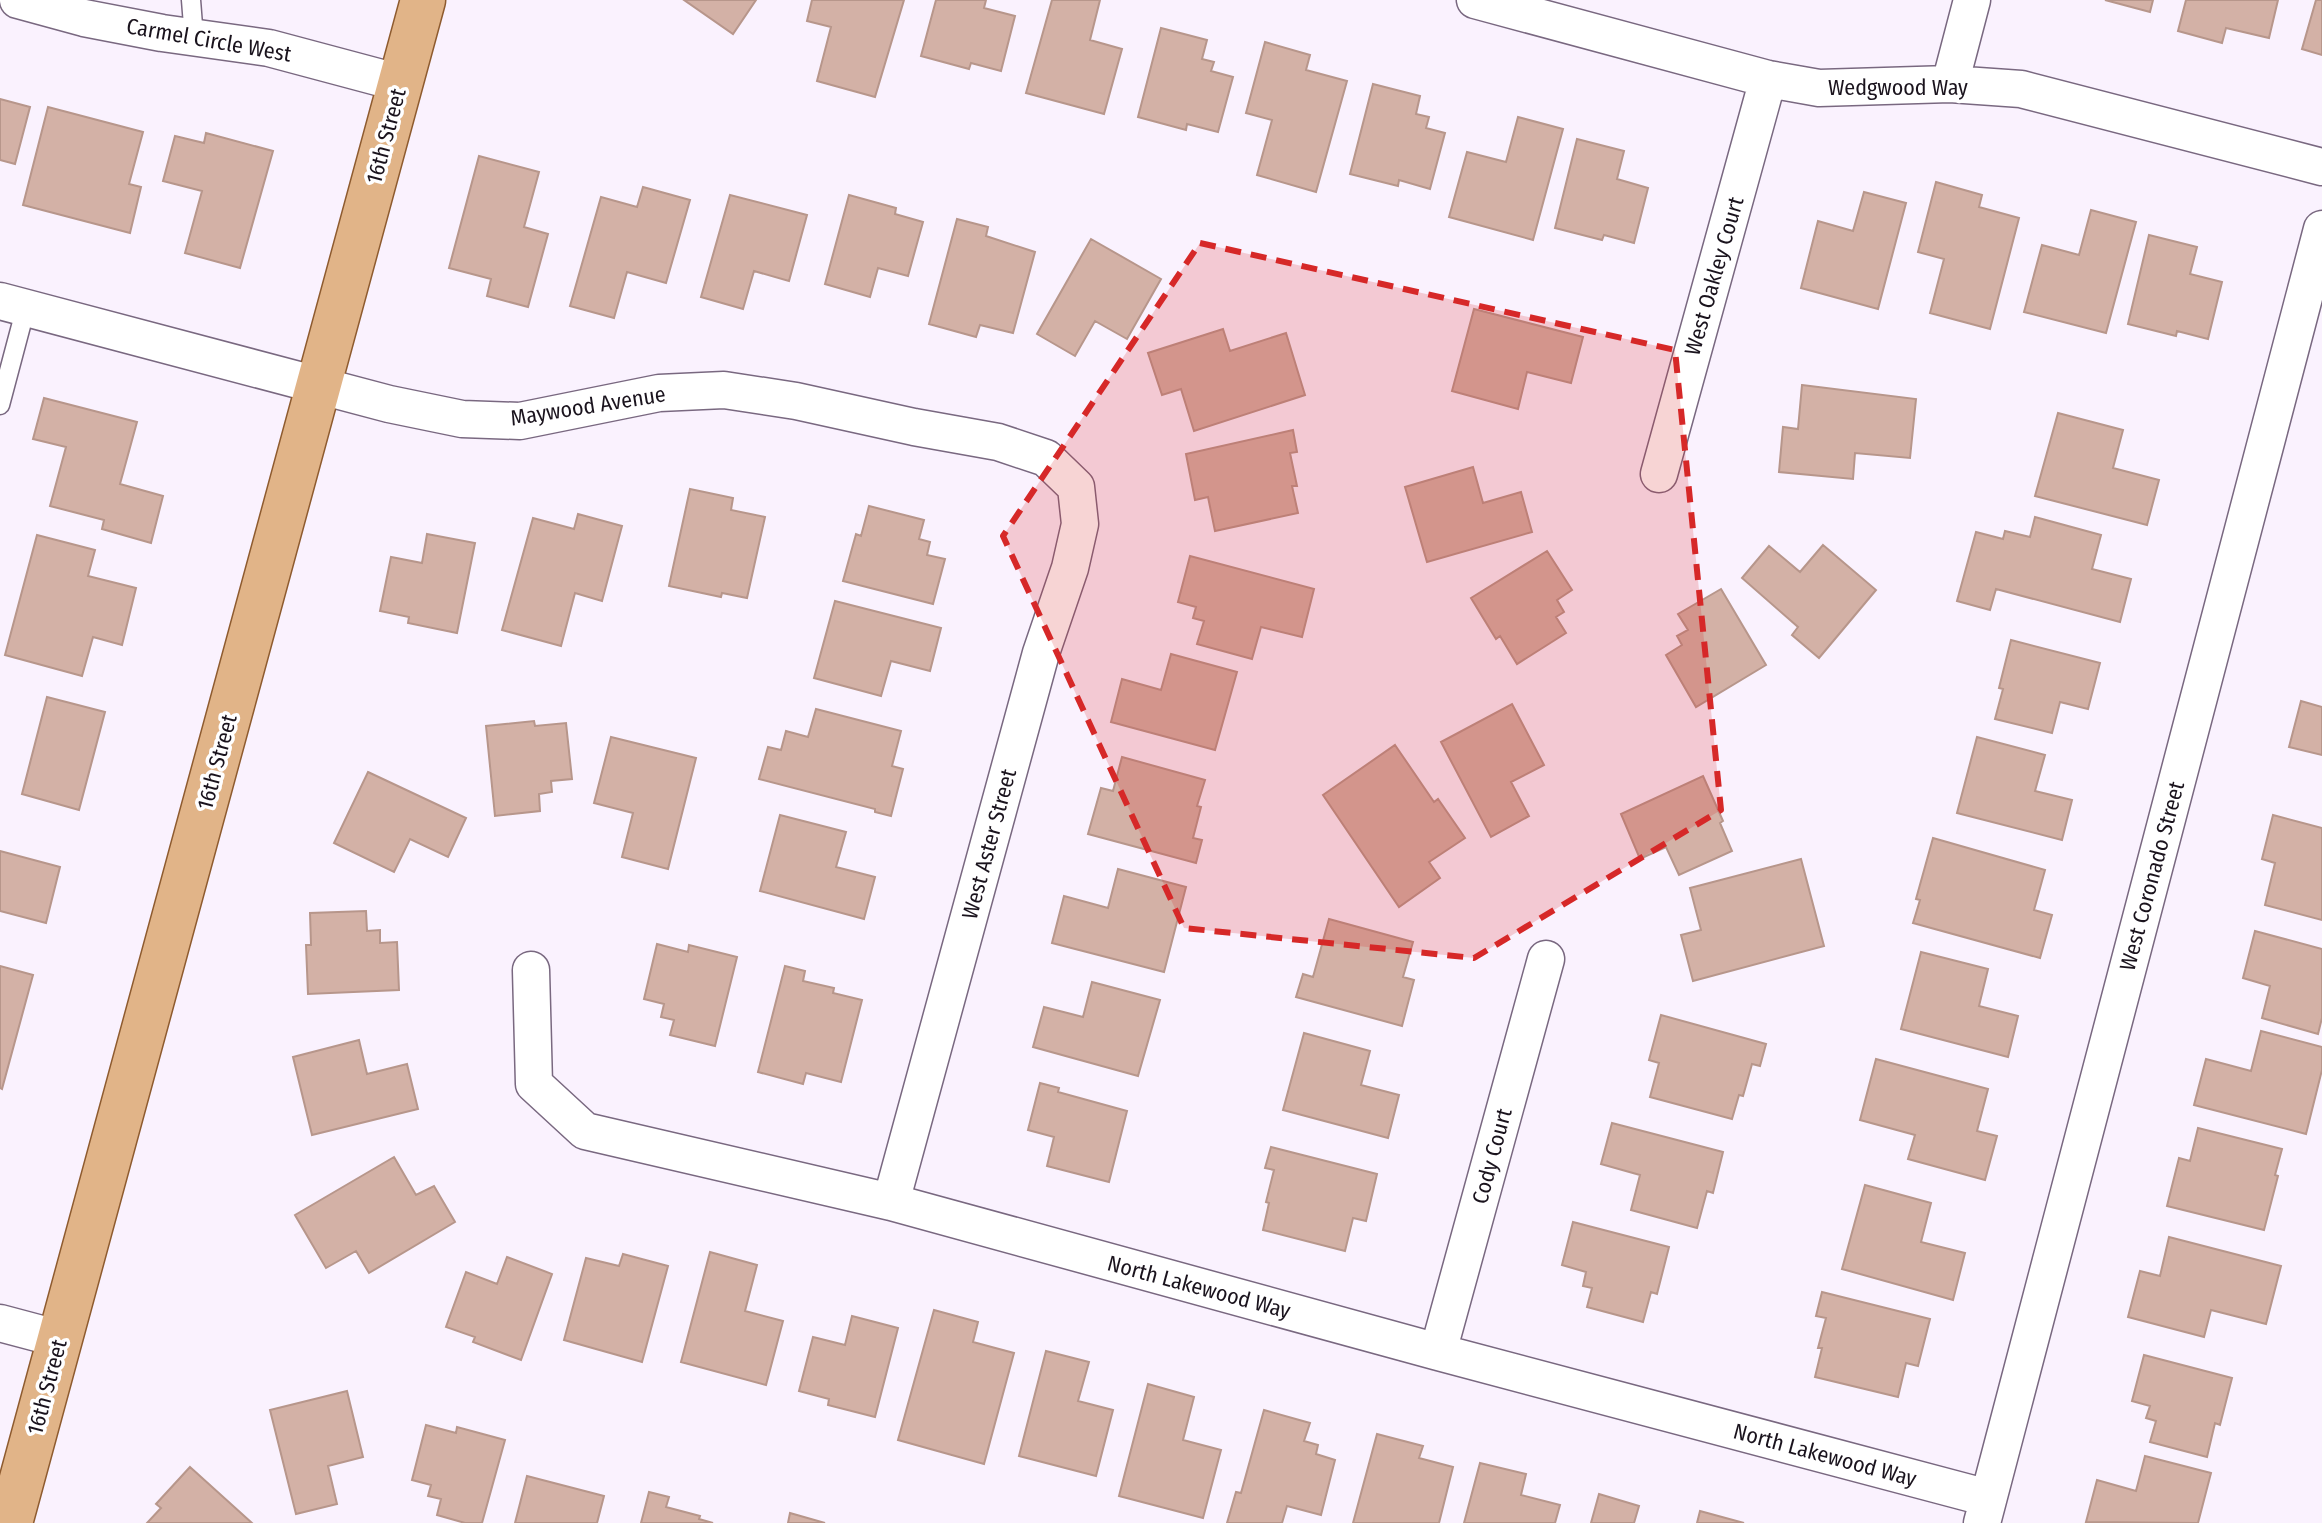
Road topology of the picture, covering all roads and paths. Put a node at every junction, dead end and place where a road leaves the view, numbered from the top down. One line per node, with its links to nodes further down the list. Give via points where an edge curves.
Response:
1 (18, 0): 6 (street, Carmel Circle West)
2 (191, 0): 6 (lane)
3 (423, 0): 8 (main road, 16th Street)
4 (1475, 0): 7 (street, Wedgwood Way)
5 (1972, 0): 9 (street)
6 (194, 38): 8 (street, Carmel Circle West, via 269,48)
7 (1768, 79): 9 (street, Wedgwood Way, via 1819,88); 15 (street, West Oakley Court)
8 (400, 83): 13 (main road, 16th Street)
9 (1950, 84): 10 (street, Wedgwood Way, via 2021,89)
10 (2322, 167)
11 (2322, 229): 23 (street, West Coronado Street)
12 (13, 304): 13 (street, Maywood Avenue); 14 (lane)
13 (320, 385): 16 (street, Maywood Avenue, via 462,419 520,421 659,393 724,390 998,442 1046,458); 21 (main road, 16th Street)
14 (0, 405)
15 (1659, 474)
16 (1076, 487): 19 (street, West Aster Street, via 1080,524 1070,568 1041,653)
17 (1546, 959): 22 (street, Cody Court)
18 (531, 970): 19 (street, North Lakewood Way, via 534,1084 585,1131)
19 (891, 1202): 22 (street, North Lakewood Way)
20 (0, 1323): 21 (street)
21 (60, 1339): 24 (main road, 16th Street)
22 (1438, 1352): 23 (street, North Lakewood Way)
23 (1985, 1510)
24 (10, 1523)

